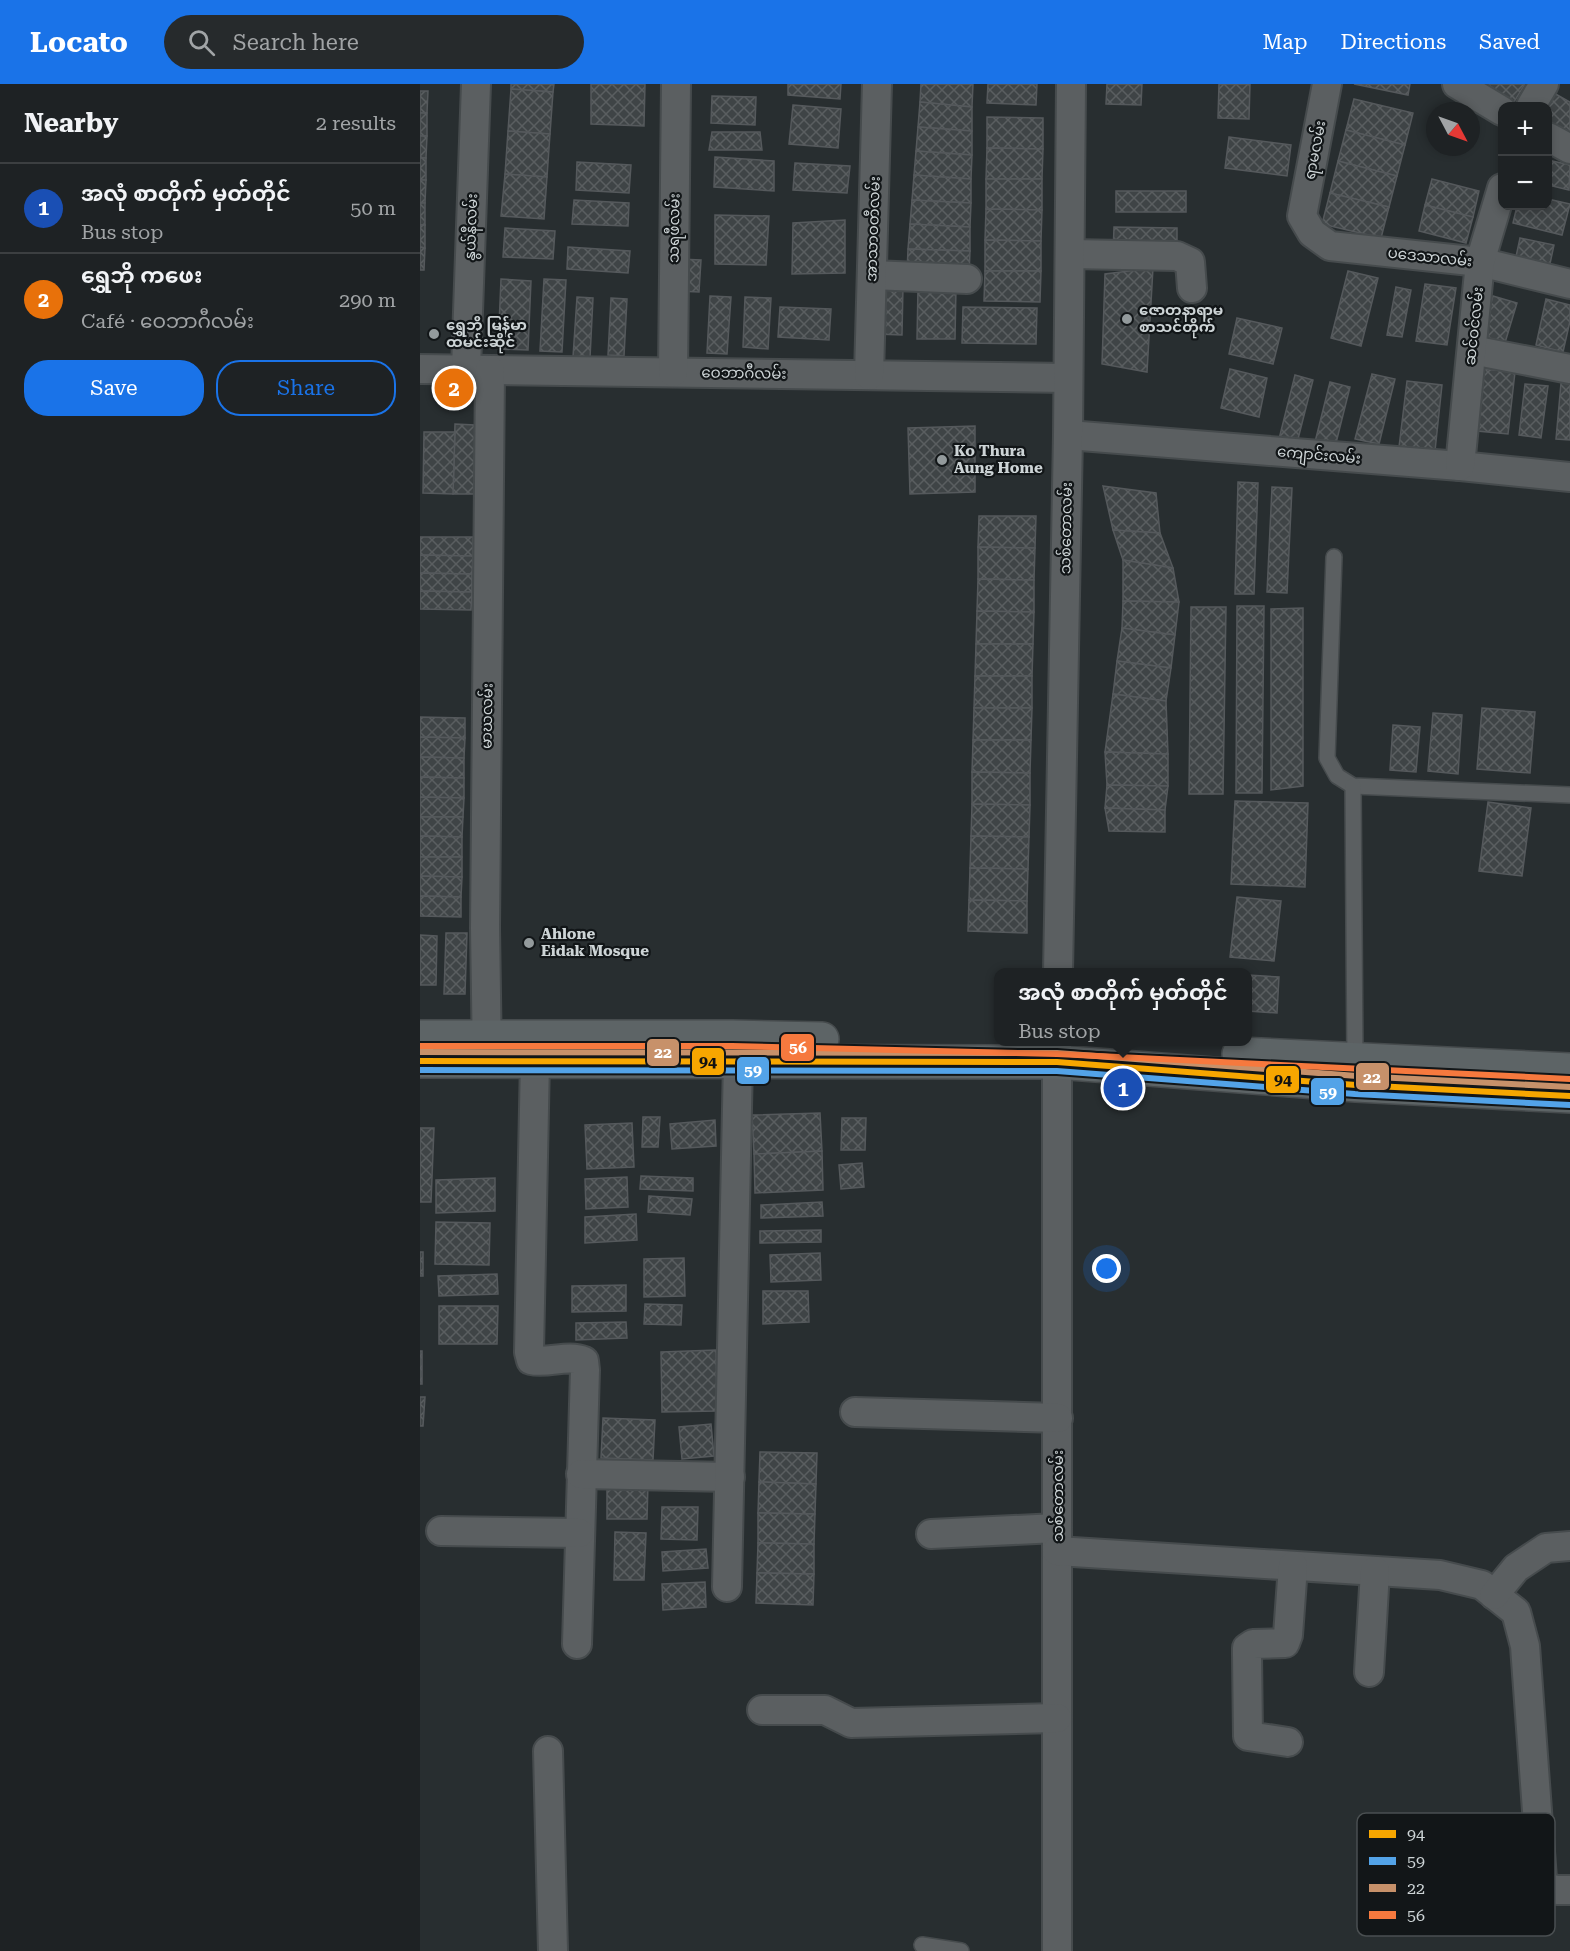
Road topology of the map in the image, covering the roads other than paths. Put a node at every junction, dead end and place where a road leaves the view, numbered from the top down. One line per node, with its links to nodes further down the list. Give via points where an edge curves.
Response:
1 (476, 84): 23 (street, နွယ်နီလမ်း)
2 (676, 84): 24 (street, သရဖီလမ်း)
3 (877, 84): 16 (street, အာသာဝတီလမ်း)
4 (1071, 84): 14 (street, သစ်တောလမ်း)
5 (1327, 84): 13 (street, ရာမလမ်း)
6 (1457, 84): 9 (street)
7 (1544, 84): 8 (street)
8 (1533, 102)
9 (1498, 108)
10 (1552, 139): 11 (street)
11 (1570, 149)
12 (1498, 204): 15 (street, ဆင်ဝင်လမ်း)
13 (1302, 216): 15 (street, ပဒေသာလမ်း, via 1312,233 1330,246)
14 (1070, 254): 19 (street, via 1178,256 1190,262); 26 (street, သစ်တောလမ်း)
15 (1480, 262): 18 (street, ပဒေသာလမ်း); 20 (street, ဆင်ဝင်လမ်း)
16 (872, 275): 17 (street); 25 (street, အာသာဝတီလမ်း)
17 (967, 279)
18 (1570, 284)
19 (1192, 288)
20 (1472, 350): 22 (street); 28 (street, ဆင်ဝင်လမ်း)
21 (420, 369): 23 (street, ဝေဘာဂီလမ်း)
22 (1570, 369)
23 (478, 370): 24 (street, ဝေဘာဂီလမ်း); 37 (street, မာဃလမ်း)
24 (673, 372): 25 (street, ဝေဘာဂီလမ်း)
25 (869, 375): 26 (street, ဝေဘာဂီလမ်း)
26 (1068, 378): 27 (street, သစ်တောလမ်း)
27 (1068, 435): 28 (street, ကျောင်းလမ်း); 33 (street, သစ်တောလမ်း)
28 (1461, 466): 29 (street, ကျောင်းလမ်း)
29 (1570, 477)
30 (1334, 556): 31 (lane, via 1327,758 1337,776)
31 (1353, 786): 32 (lane); 41 (lane)
32 (1570, 795)
33 (1058, 968)
34 (420, 1037): 37 (main road)
35 (533, 1048): 36 (main road); 37 (main road); 46 (street, via 529,1352 531,1360 540,1362 578,1358 584,1361)
36 (735, 1049): 38 (main road); 47 (street)
37 (487, 1050): 39 (main road)
38 (1057, 1050): 41 (main road); 45 (street, သစ်တောလမ်း)
39 (420, 1061)
40 (1570, 1070): 42 (main road)
41 (1355, 1073): 42 (main road)
42 (1532, 1081): 43 (main road)
43 (1570, 1096)
44 (855, 1412): 45 (street)
45 (1058, 1418): 51 (street, သစ်တောလမ်း)
46 (581, 1474): 47 (street); 49 (street)
47 (730, 1477): 55 (street)
48 (441, 1531): 49 (street)
49 (579, 1533): 57 (street)
50 (931, 1534): 51 (street)
51 (1057, 1540): 53 (street); 60 (street, သစ်တောလမ်း)
52 (1570, 1546): 56 (street, via 1546,1548 1516,1568)
53 (1293, 1566): 54 (street); 61 (street, via 1285,1643 1253,1644 1246,1654 1248,1736)
54 (1375, 1571): 56 (street, via 1440,1575 1482,1585); 58 (street)
55 (728, 1587)
56 (1494, 1595): 63 (street, via 1516,1612 1525,1646)
57 (577, 1644)
58 (1369, 1672)
59 (762, 1710): 60 (street, via 825,1710 851,1723)
60 (1057, 1718): 69 (street, သစ်တောလမ်း)
61 (1288, 1742)
62 (548, 1751): 67 (street)
63 (1537, 1813)
64 (1555, 1890): 65 (street)
65 (1570, 1890)
66 (922, 1945): 68 (lane)
67 (553, 1951)
68 (961, 1951)
69 (1057, 1951)

